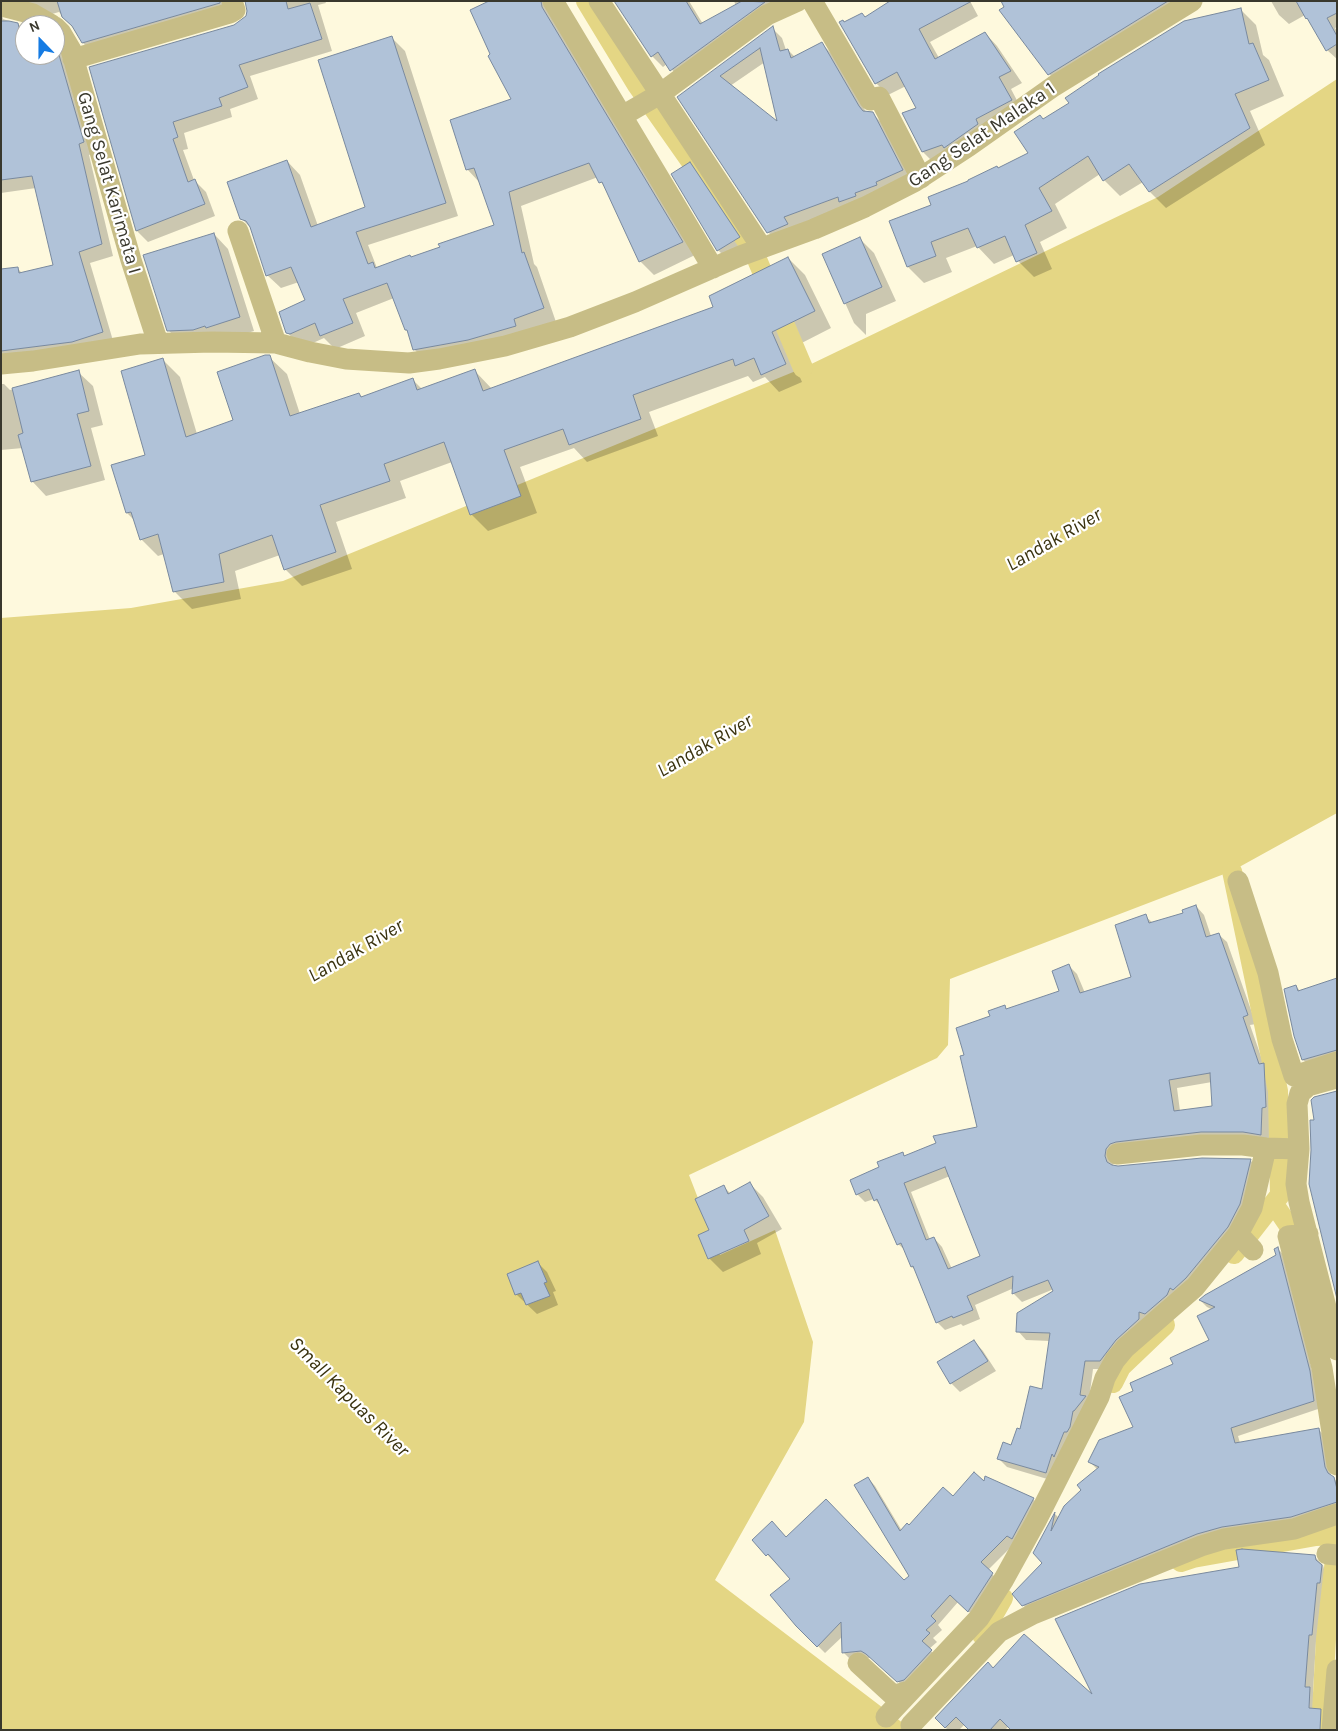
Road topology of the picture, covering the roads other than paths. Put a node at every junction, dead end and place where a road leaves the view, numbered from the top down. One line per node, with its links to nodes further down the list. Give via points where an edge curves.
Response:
1 (3, 1): 9 (street, Gang Selat Karimata I, via 6,7)
2 (232, 1): 11 (street, via 235,10 230,13)
3 (553, 1): 13 (street)
4 (599, 1): 12 (street)
5 (798, 1): 8 (street)
6 (812, 1): 14 (street, via 870,100 879,97)
7 (1192, 1): 14 (street, Gang Selat Malaka 1, via 1054,86)
8 (762, 8): 12 (street)
9 (35, 15)
10 (65, 40): 11 (street, Gang Selat Karimata I)
11 (73, 60): 18 (street, Gang Selat Karimata I)
12 (660, 94): 13 (street); 16 (street)
13 (622, 116): 17 (street)
14 (921, 178): 16 (street, Gang Selat Malaka 1, via 814,230)
15 (238, 231): 19 (street)
16 (762, 248): 17 (street, Gang Selat Malaka 1)
17 (713, 268): 19 (street, Gang Selat Malaka 1, via 570,327 505,346 439,359 409,363 346,359)
18 (158, 343): 19 (street, Gang Selat Malaka 1); 20 (street, Gang Selat Malaka 1)
19 (276, 343)
20 (1, 364)
21 (1238, 881): 24 (street, via 1268,973 1282,1039)
22 (1337, 1062): 24 (street)
23 (1337, 1078): 24 (street, via 1308,1086)
24 (1297, 1084): 26 (street)
25 (1266, 1148): 26 (street); 27 (street, via 1201,1145); 28 (street, via 1252,1208)
26 (1299, 1149): 29 (street, via 1296,1184)
27 (1117, 1154)
28 (1238, 1234): 30 (street); 37 (street, via 1195,1287 1115,1360 1004,1579 979,1618)
29 (1298, 1235): 31 (street); 32 (street)
30 (1253, 1250)
31 (1337, 1350)
32 (1329, 1366): 33 (street)
33 (1337, 1466)
34 (1337, 1514): 39 (street, via 1294,1529 1224,1538 1033,1614 999,1632)
35 (858, 1663): 37 (street, via 895,1697)
36 (1337, 1670): 40 (street)
37 (910, 1691): 38 (street)
38 (886, 1717)
39 (911, 1725)
40 (1332, 1730)

